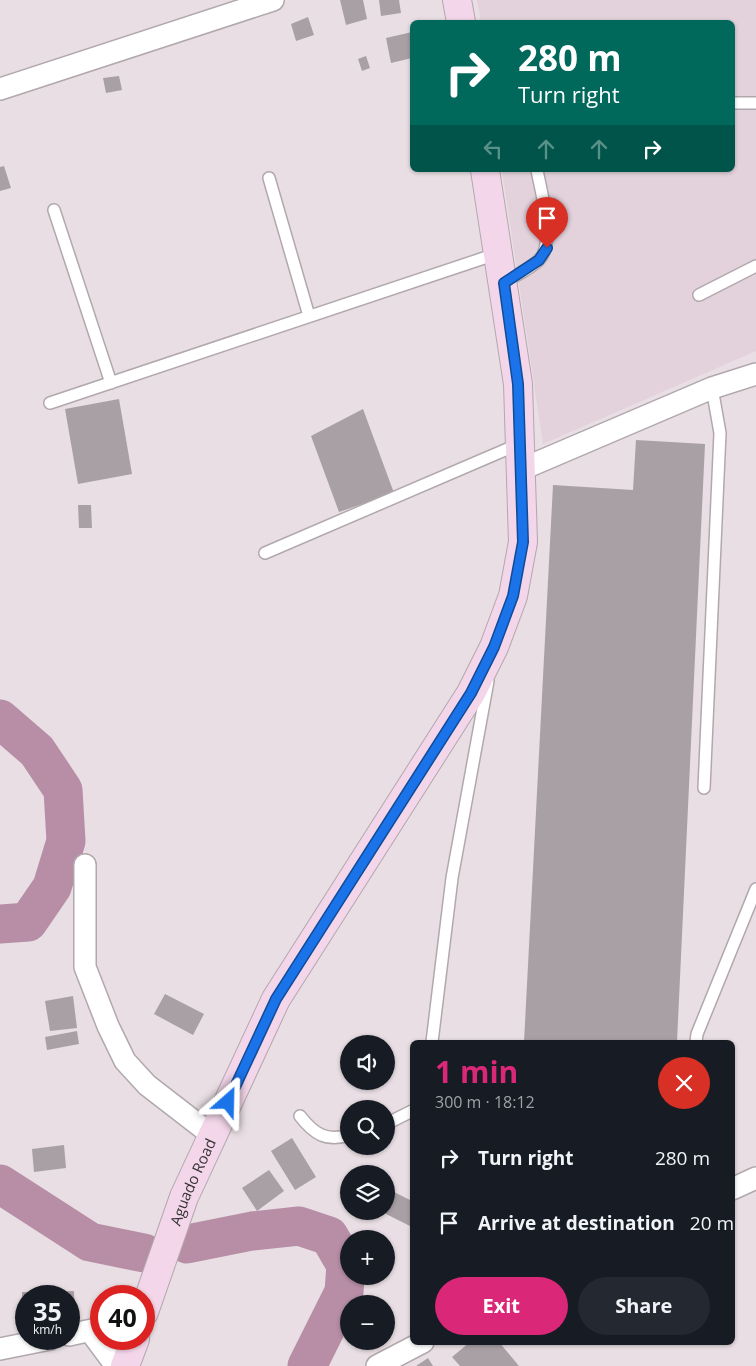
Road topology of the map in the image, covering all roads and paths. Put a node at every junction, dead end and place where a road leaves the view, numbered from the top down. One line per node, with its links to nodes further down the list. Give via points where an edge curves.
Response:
1 (273, 0): 4 (street)
2 (457, 0): 3 (street)
3 (461, 20)
4 (0, 90)
5 (735, 102): 6 (lane)
6 (756, 103)
7 (485, 172): 11 (street, Aguado Road)
8 (537, 172): 13 (lane, via 547,248 539,260)
9 (269, 178): 15 (lane)
10 (54, 210): 17 (lane)
11 (499, 252): 13 (street, Aguado Road); 15 (lane)
12 (756, 266): 14 (lane)
13 (504, 283): 20 (street, Aguado Road, via 518,384)
14 (699, 295)
15 (309, 316): 17 (lane)
16 (756, 374): 18 (street)
17 (110, 383): 19 (lane)
18 (712, 388): 20 (street); 23 (lane, via 720,433)
19 (50, 403)
20 (520, 456): 21 (lane); 22 (street, Aguado Road, via 523,542 513,596)
21 (265, 553)
22 (494, 647): 26 (lane, via 452,878); 31 (street, Aguado Road, via 471,693 276,999)
23 (704, 788)
24 (85, 865): 31 (street, via 86,968 108,1026 125,1061 147,1085)
25 (756, 889): 27 (lane)
26 (432, 1040)
27 (696, 1040)
28 (410, 1112): 30 (lane)
29 (300, 1116): 32 (lane, via 312,1131 334,1139)
30 (395, 1120)
31 (213, 1136): 35 (street, Aguado Road, via 184,1197)
32 (340, 1137)
33 (756, 1178): 34 (street)
34 (735, 1188)
35 (153, 1285)
36 (417, 1345): 43 (street)
37 (15, 1346): 38 (street)
38 (0, 1349)
39 (107, 1350): 41 (street)
40 (131, 1350): 42 (street)
41 (116, 1366)
42 (125, 1366)
43 (377, 1366)

